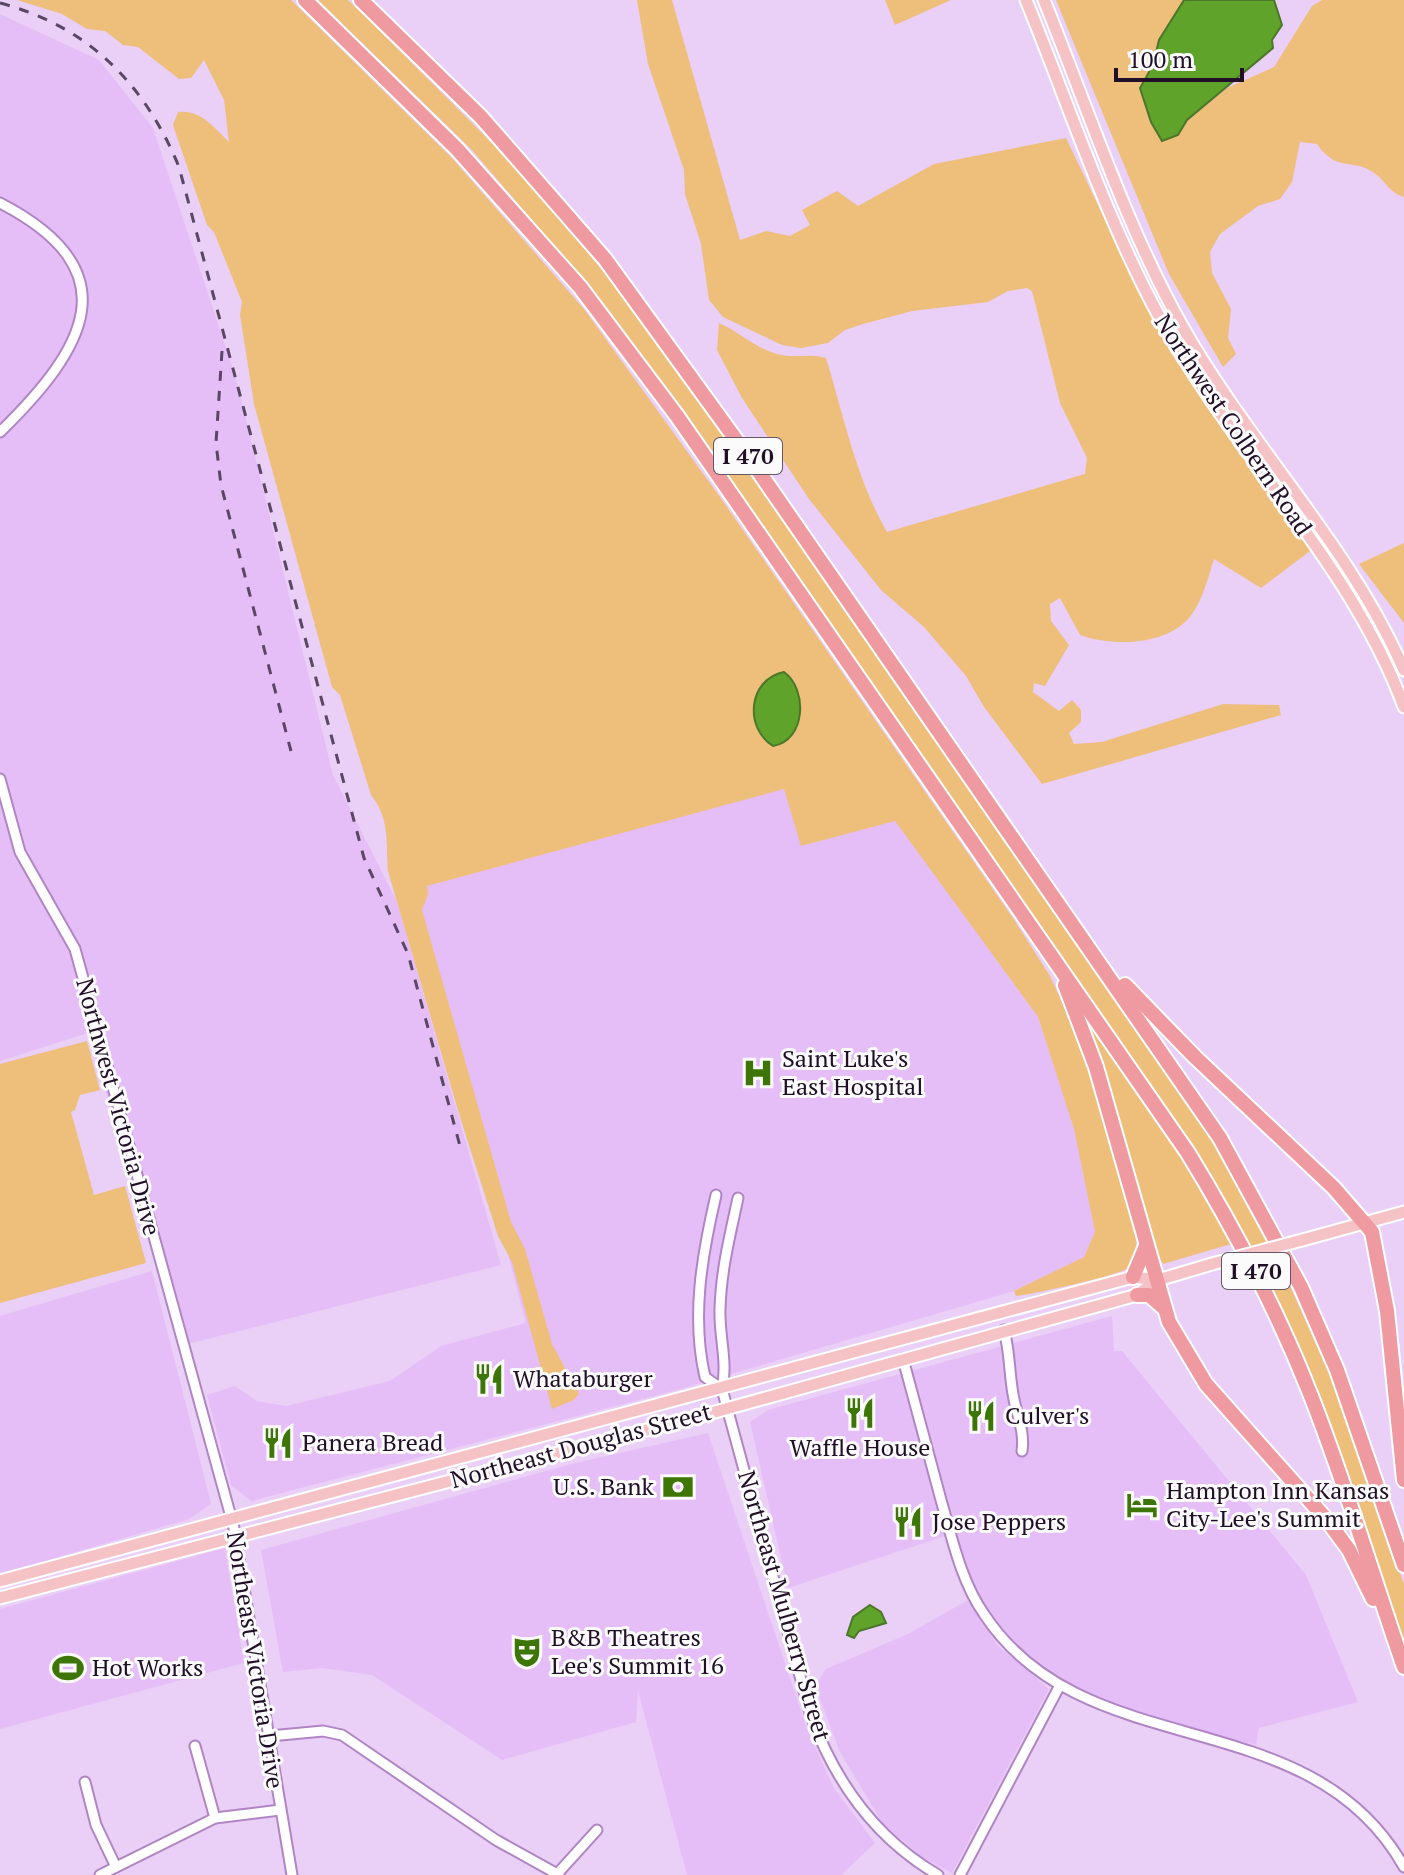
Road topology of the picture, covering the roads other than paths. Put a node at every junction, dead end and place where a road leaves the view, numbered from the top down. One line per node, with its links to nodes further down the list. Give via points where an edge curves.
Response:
1 (305, 0): 10 (highway, I 470, via 457,149 580,287 677,416)
2 (361, 0): 11 (highway, I 470, via 481,117 605,259)
3 (1026, 0): 8 (main road, Northwest Colbern Road, via 1160,318 1358,614)
4 (1044, 0): 7 (main road, Northwest Colbern Road, via 1181,324 1364,593)
5 (0, 203): 6 (street, via 52,235 68,253 82,310 64,360)
6 (0, 432)
7 (1404, 670)
8 (1404, 707)
9 (0, 779): 25 (street, Northwest Victoria Drive, via 20,852 75,949)
10 (1036, 932): 16 (highway, via 1088,1042); 33 (highway, I 470, via 1188,1153 1258,1276 1310,1393)
11 (1091, 948): 15 (highway); 30 (highway, I 470, via 1220,1138 1301,1287 1337,1370)
12 (716, 1195): 23 (street, via 696,1318 705,1377)
13 (738, 1198): 23 (street, via 720,1307 726,1371)
14 (1404, 1212): 15 (main road, Northeast Douglas Street)
15 (1365, 1223): 18 (main road, Northeast Douglas Street, bridge); 27 (highway, via 1376,1243 1385,1295)
16 (1147, 1242): 17 (highway); 18 (highway)
17 (1133, 1277): 18 (main road, Northeast Douglas Street); 23 (main road, Northeast Douglas Street)
18 (1158, 1280): 19 (main road, Northeast Douglas Street); 20 (highway)
19 (1137, 1295): 20 (highway, via 1149,1295); 21 (main road, Northeast Douglas Street)
20 (1166, 1310): 33 (highway, via 1206,1384 1349,1550)
21 (1004, 1330): 22 (main road, Northeast Douglas Street); 26 (street)
22 (903, 1359): 24 (main road, Northeast Douglas Street); 35 (street, via 956,1552 974,1597 997,1632)
23 (722, 1389): 24 (street, Northeast Mulberry Street); 28 (main road, Northeast Douglas Street)
24 (727, 1408): 29 (main road, Northeast Douglas Street); 47 (street, Northeast Mulberry Street, via 822,1747 891,1842)
25 (210, 1446): 28 (street, Northeast Victoria Drive)
26 (1022, 1451)
27 (1404, 1480)
28 (232, 1520): 29 (street, Northeast Victoria Drive); 31 (main road, Northeast Douglas Street)
29 (235, 1535): 32 (main road, Northeast Douglas Street); 36 (street, Northeast Victoria Drive)
30 (1404, 1565)
31 (0, 1581)
32 (0, 1598)
33 (1398, 1649): 34 (highway, I 470)
34 (1404, 1667)
35 (1059, 1687): 43 (street, via 1095,1704 1299,1768 1350,1800); 48 (street)
36 (270, 1736): 39 (street, Northeast Victoria Drive); 44 (street, via 323,1731 342,1735 496,1840)
37 (195, 1746): 40 (street)
38 (85, 1782): 42 (street, via 96,1825)
39 (280, 1810): 40 (street); 46 (street, Northeast Victoria Drive)
40 (215, 1818): 42 (street)
41 (597, 1830): 44 (street)
42 (116, 1867): 45 (street)
43 (1404, 1867)
44 (559, 1874)
45 (100, 1875)
46 (292, 1875)
47 (938, 1875)
48 (960, 1875)

